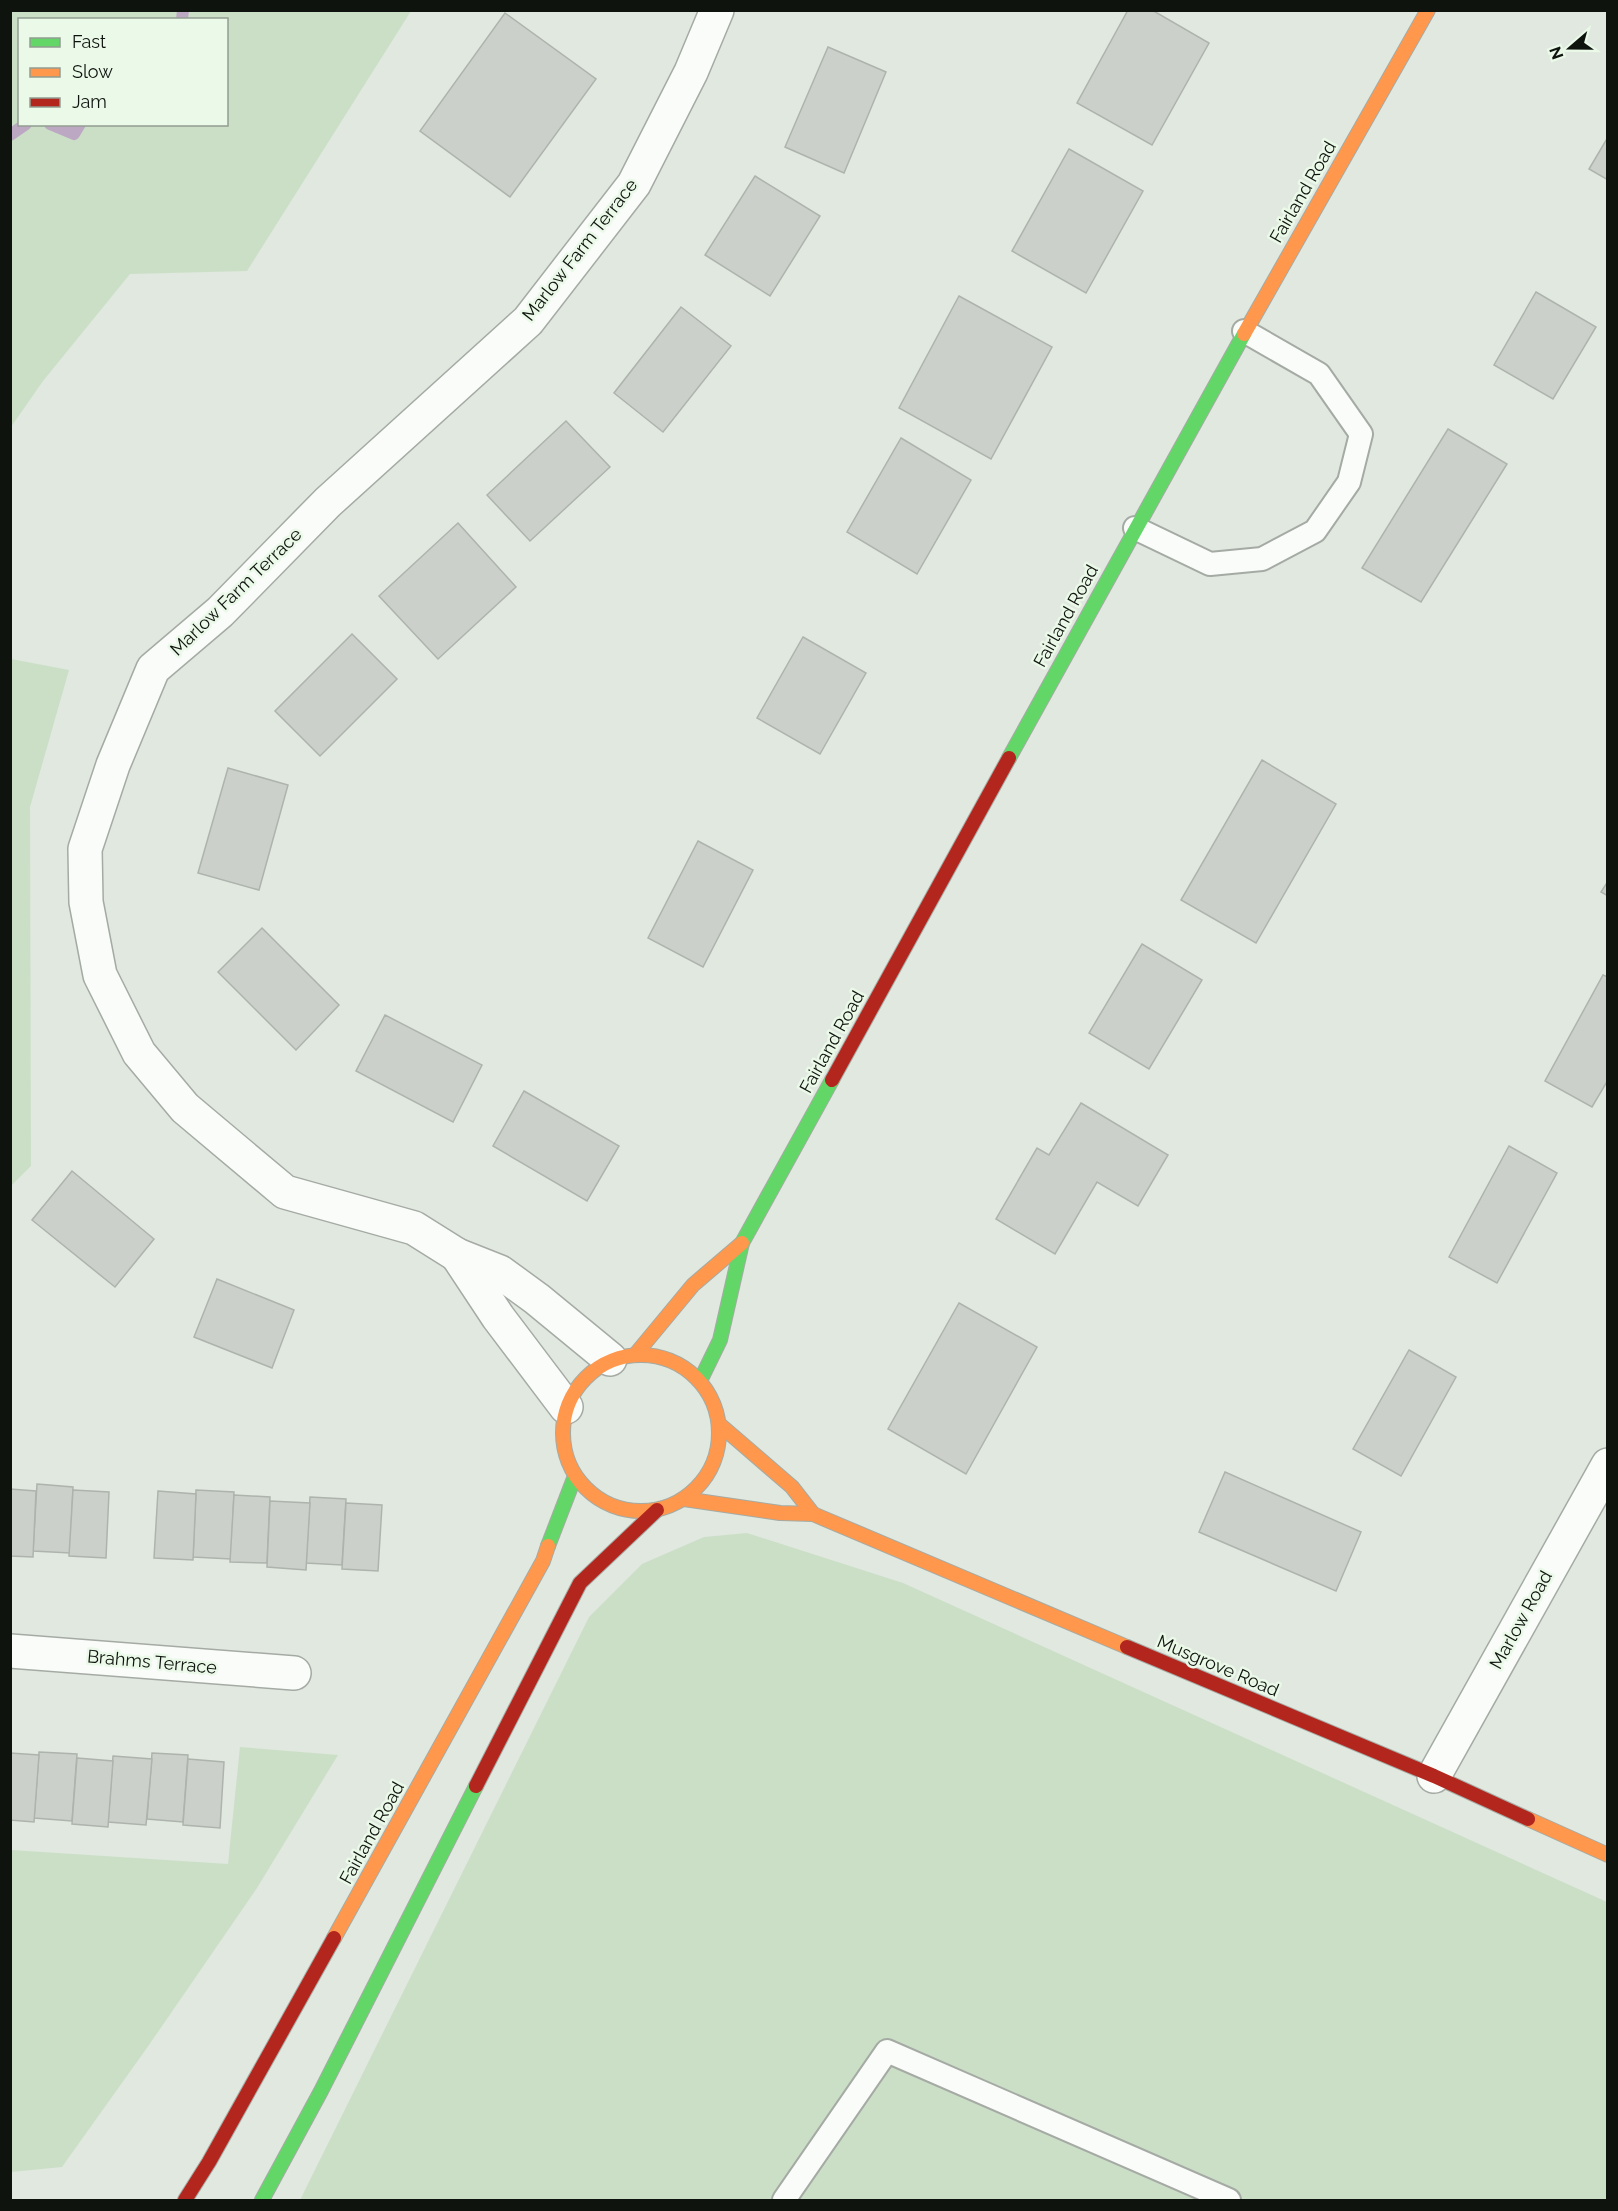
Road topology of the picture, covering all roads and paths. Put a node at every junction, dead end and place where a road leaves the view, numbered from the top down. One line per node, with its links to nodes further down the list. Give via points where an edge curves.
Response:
1 (717, 10): 6 (street, Marlow Farm Terrace, via 691,72 634,184 528,321 328,502 220,612 153,669 113,765 85,849 86,902 100,975 139,1053 185,1108 285,1192 414,1228)
2 (1428, 10): 3 (main road, Fairland Road)
3 (1244, 331): 4 (main road, Fairland Road); 4 (lane, via 1319,374 1361,434 1349,483 1315,531 1262,559 1210,564)
4 (1135, 528): 5 (main road, Fairland Road)
5 (742, 1243): 7 (main road, Fairland Road, via 693,1285); 8 (main road, Fairland Road, via 720,1340)
6 (458, 1255): 7 (street, Marlow Farm Terrace, via 500,1272); 9 (street, Marlow Farm Terrace, via 498,1317)
7 (623, 1357): 8 (main road, via 653,1355 673,1360); 9 (main road, via 597,1366 580,1382)
8 (700, 1380): 10 (main road)
9 (566, 1407): 12 (main road, via 562,1427 564,1451)
10 (720, 1424): 13 (main road, via 717,1453 708,1476); 15 (main road, Musgrove Road, via 792,1488)
11 (1608, 1465): 18 (street, Marlow Road)
12 (575, 1476): 14 (main road, via 603,1502 624,1510); 20 (main road, Fairland Road, via 543,1561)
13 (684, 1499): 14 (main road); 15 (main road, Musgrove Road)
14 (657, 1510): 21 (main road, via 580,1583)
15 (813, 1515): 18 (main road, Musgrove Road)
16 (10, 1651): 17 (street, Brahms Terrace)
17 (294, 1673)
18 (1434, 1776): 19 (main road, Musgrove Road)
19 (1608, 1855)
20 (185, 2200)
21 (262, 2200)
22 (784, 2200): 23 (lane, via 886,2051)
23 (1229, 2200)

